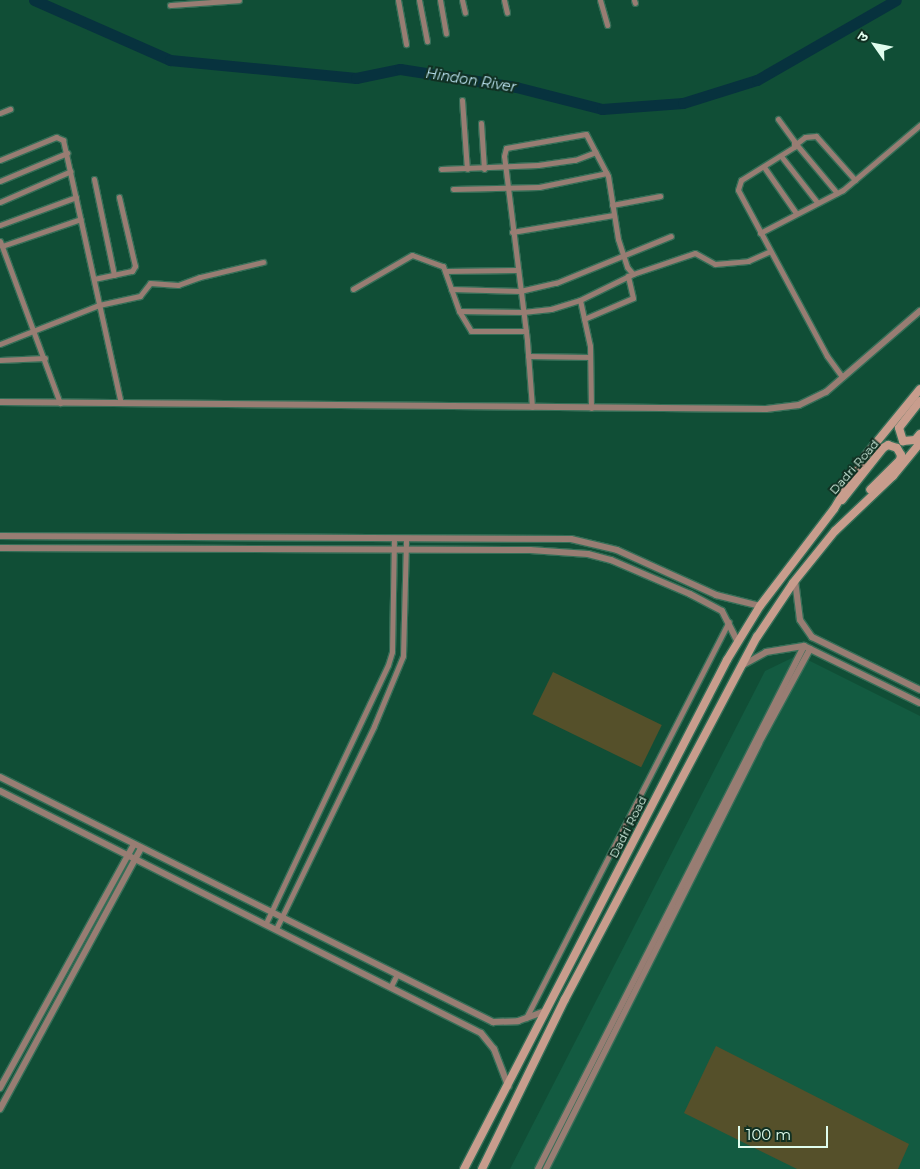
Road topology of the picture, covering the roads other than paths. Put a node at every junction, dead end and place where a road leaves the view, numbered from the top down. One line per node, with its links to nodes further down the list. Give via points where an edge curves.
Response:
1 (239, 0): 8 (street)
2 (398, 0): 14 (street)
3 (420, 0): 13 (street)
4 (440, 0): 12 (street)
5 (462, 0): 9 (street)
6 (504, 0): 10 (street)
7 (600, 0): 11 (street)
8 (170, 5)
9 (465, 13)
10 (507, 13)
11 (607, 25)
12 (446, 33)
13 (427, 41)
14 (406, 44)
15 (462, 100): 29 (street)
16 (10, 109): 17 (street)
17 (0, 113)
18 (778, 120): 21 (street)
19 (481, 123): 30 (street)
20 (920, 124): 34 (street)
21 (796, 144): 24 (street); 34 (street, via 814,134); 38 (street)
22 (596, 152): 27 (street, via 575,160); 27 (street, via 583,134 539,144 509,146 504,151); 32 (street)
23 (67, 153): 25 (street, via 62,140 56,138); 31 (street); 35 (street)
24 (781, 156): 26 (street); 43 (street)
25 (0, 160)
26 (764, 167): 45 (street); 50 (street, via 737,186)
27 (505, 168): 30 (street); 37 (street)
28 (441, 169): 29 (street)
29 (466, 169): 30 (street)
30 (484, 169)
31 (71, 171): 40 (street); 42 (street)
32 (607, 173): 37 (street, via 539,187); 44 (street)
33 (94, 179): 58 (street)
34 (855, 180): 38 (street)
35 (0, 181)
36 (453, 189): 37 (street)
37 (507, 189): 49 (street)
38 (837, 193): 43 (street)
39 (660, 196): 44 (street)
40 (76, 197): 47 (street); 48 (street)
41 (119, 197): 58 (street, via 135,266 132,271)
42 (0, 202)
43 (817, 202): 45 (street)
44 (612, 204): 46 (street)
45 (796, 213): 50 (street)
46 (614, 215): 49 (street); 54 (street)
47 (80, 219): 52 (street); 60 (street)
48 (0, 225)
49 (512, 232): 56 (street)
50 (760, 233): 53 (street)
51 (671, 236): 54 (street)
52 (1, 244): 70 (street)
53 (770, 251): 59 (street, via 748,261 715,264 695,252); 77 (street, via 827,356)
54 (624, 256): 59 (street); 63 (street, via 556,283)
55 (263, 262): 65 (street, via 178,285 150,283 140,296)
56 (517, 270): 57 (street); 63 (street)
57 (445, 271): 61 (street, via 438,262 408,256); 62 (street)
58 (114, 275): 60 (street)
59 (631, 275): 64 (street); 69 (street, via 633,298)
60 (94, 279): 65 (street)
61 (353, 289)
62 (451, 289): 63 (street); 66 (street)
63 (520, 291): 68 (street)
64 (580, 300): 68 (street, via 551,309); 69 (street)
65 (100, 305): 70 (street); 82 (street)
66 (459, 311): 68 (street); 71 (street, via 471,331)
67 (920, 311): 77 (street)
68 (523, 312): 71 (street)
69 (584, 319): 74 (street)
70 (35, 329): 72 (street); 75 (street)
71 (526, 331): 73 (street)
72 (0, 344)
73 (528, 356): 74 (street); 83 (street)
74 (590, 357): 84 (street)
75 (45, 358): 76 (street); 81 (street)
76 (0, 360)
77 (842, 377): 84 (street, via 826,392 799,405 766,409)
78 (920, 389): 87 (main road, Dadri Road, via 866,455)
79 (920, 401): 85 (main road, via 899,428 899,436 909,442)
80 (0, 402): 81 (street)
81 (60, 403): 82 (street)
82 (121, 403): 83 (street)
83 (532, 407): 84 (street)
84 (591, 408)
85 (920, 434)
86 (920, 443): 88 (main road, Dadri Road, via 893,476)
87 (834, 509): 88 (main road, Dadri Road, via 883,448 888,445 897,448 900,460); 96 (main road, Dadri Road)
88 (850, 514): 95 (main road, Dadri Road)
89 (0, 536): 90 (street)
90 (394, 539): 91 (street); 93 (street)
91 (406, 539): 94 (street); 96 (street, via 571,539 594,542 716,595)
92 (0, 548): 93 (street)
93 (394, 550): 94 (street); 111 (street, via 392,652 388,665)
94 (406, 551): 97 (street, via 530,550 588,554 612,560 690,594 722,611); 112 (street, via 404,656)
95 (795, 580): 100 (street, via 798,608 812,637); 102 (main road, Dadri Road)
96 (760, 606): 98 (main road, Dadri Road)
97 (729, 622): 98 (street); 118 (street)
98 (738, 642): 117 (main road, Dadri Road)
99 (807, 648): 101 (street); 102 (street, via 766,652); 124 (street); 125 (street)
100 (848, 655): 101 (street); 103 (street)
101 (843, 664): 104 (street)
102 (736, 671): 123 (main road, Dadri Road, via 565,999)
103 (920, 690)
104 (920, 703)
105 (0, 777): 107 (street)
106 (0, 791): 109 (street)
107 (134, 844): 108 (street); 109 (street)
108 (141, 848): 110 (street); 111 (street)
109 (128, 855): 110 (street); 120 (street)
110 (136, 858): 113 (street); 121 (street)
111 (272, 912): 112 (street); 113 (street)
112 (282, 918): 114 (street); 115 (street)
113 (266, 923): 114 (street)
114 (276, 929): 116 (street)
115 (397, 974): 116 (street); 118 (street, via 492,1022)
116 (391, 986): 119 (street, via 481,1033 494,1049)
117 (545, 1011): 118 (street); 119 (main road, Dadri Road)
118 (526, 1018)
119 (508, 1086): 122 (main road, Dadri Road)
120 (0, 1088)
121 (1, 1106)
122 (464, 1169)
123 (482, 1169)
124 (538, 1169)
125 (546, 1169)

